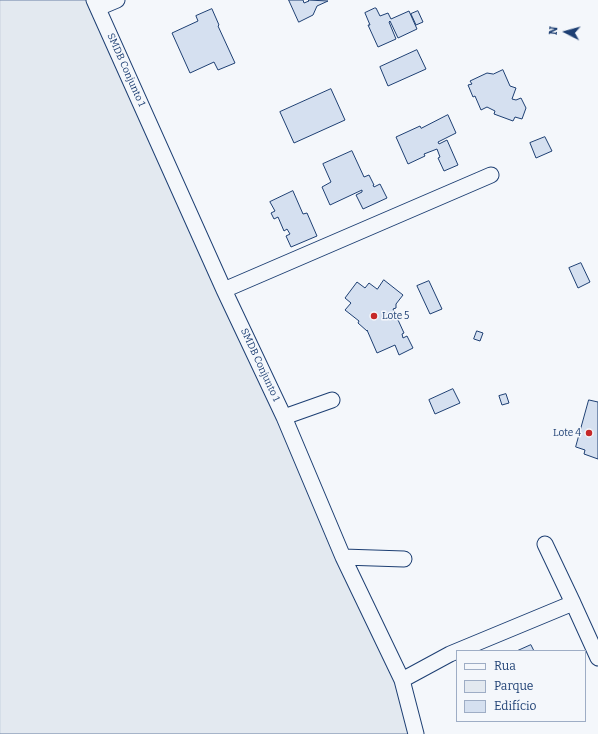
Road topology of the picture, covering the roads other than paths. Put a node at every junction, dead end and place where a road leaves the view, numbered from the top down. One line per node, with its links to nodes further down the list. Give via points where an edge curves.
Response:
1 (117, 0): 2 (street)
2 (96, 4): 4 (street, SMDB Conjunto 1)
3 (491, 175): 4 (street)
4 (224, 290): 6 (street, SMDB Conjunto 1)
5 (332, 400): 6 (street)
6 (284, 417): 8 (street, SMDB Conjunto 1)
7 (545, 544): 10 (street)
8 (343, 558): 9 (street); 14 (street, SMDB Conjunto 1)
9 (404, 559)
10 (573, 603): 11 (street); 13 (street)
11 (460, 650)
12 (456, 652): 14 (street)
13 (598, 658)
14 (402, 680): 15 (street, SMDB Conjunto 1)
15 (416, 734)

